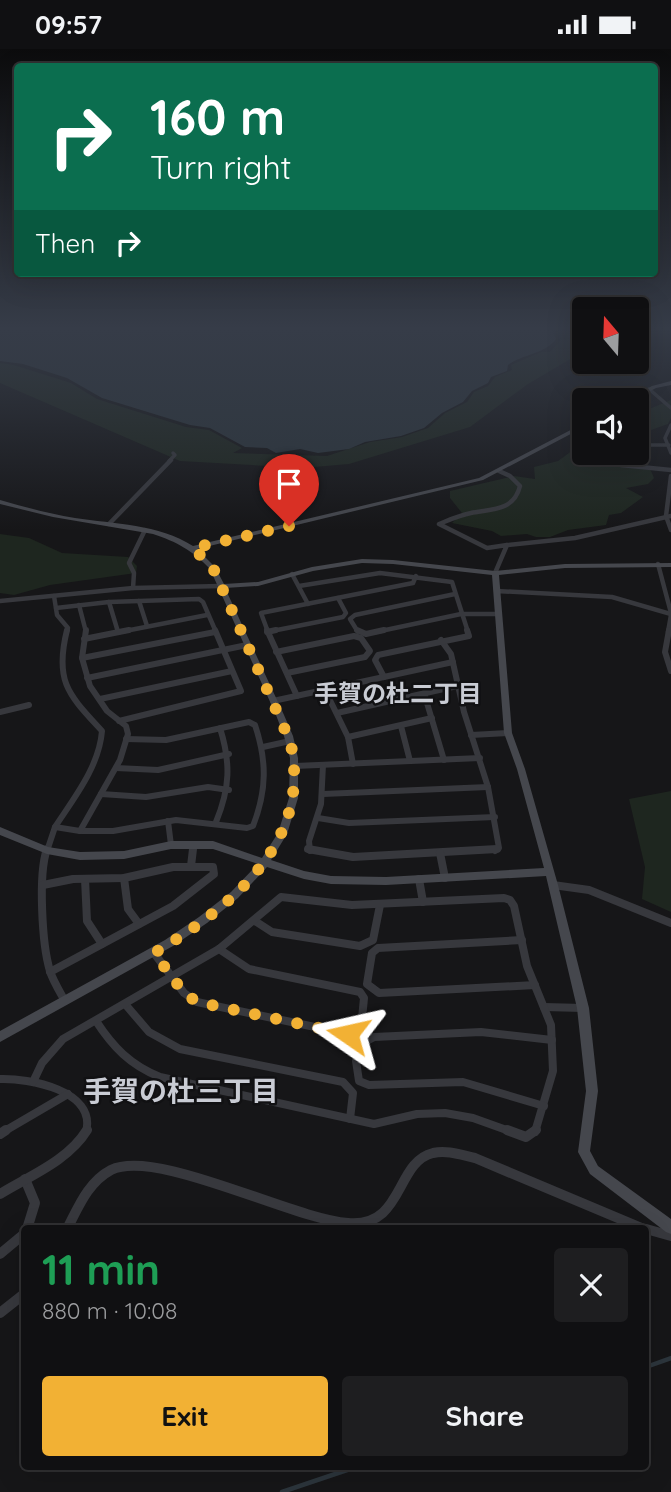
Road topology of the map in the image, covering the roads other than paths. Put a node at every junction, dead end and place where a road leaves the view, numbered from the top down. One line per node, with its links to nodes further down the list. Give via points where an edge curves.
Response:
1 (655, 394): 2 (street)
2 (671, 408)
3 (671, 425): 5 (street)
4 (572, 431): 12 (street)
5 (669, 434): 7 (street, via 665,437)
6 (649, 445): 7 (street)
7 (669, 445): 9 (street)
8 (173, 453): 16 (street)
9 (671, 453)
10 (621, 465): 11 (street)
11 (671, 470)
12 (499, 471): 19 (street, via 520,486 509,504 439,524 487,548); 20 (street)
13 (671, 476): 15 (street)
14 (0, 502): 16 (street)
15 (668, 516): 18 (street); 19 (street, via 587,535)
16 (109, 524): 17 (street)
17 (145, 530): 20 (street); 30 (street, via 129,563)
18 (671, 530)
19 (507, 545): 25 (street)
20 (193, 548): 28 (street, via 213,568)
21 (379, 561): 24 (street); 25 (street); 26 (street, via 338,563)
22 (658, 564): 23 (street); 25 (street); 43 (street)
23 (671, 565)
24 (380, 573): 27 (street); 29 (street)
25 (495, 573): 31 (street)
26 (292, 574): 28 (street, via 258,584); 29 (street)
27 (416, 576): 32 (street, via 448,580); 34 (street, via 413,583)
28 (221, 586): 30 (street); 51 (street)
29 (299, 586): 38 (street)
30 (134, 588): 33 (street)
31 (496, 591): 42 (street); 43 (street, via 612,597)
32 (455, 594): 41 (street); 41 (street, via 350,619 358,632 366,633)
33 (54, 596): 35 (street); 40 (street)
34 (338, 598): 38 (street); 48 (street, via 346,613 343,617)
35 (0, 601)
36 (139, 601): 37 (street); 44 (street, via 199,599); 45 (street)
37 (109, 602): 39 (street); 46 (street)
38 (308, 604): 48 (street, via 261,613)
39 (79, 605): 40 (street); 49 (street)
40 (56, 608): 96 (street, via 68,628 61,656 69,695 102,731 102,739)
41 (461, 614): 42 (street); 50 (street, via 469,636)
42 (497, 614): 74 (street)
43 (671, 614): 57 (street, via 665,652)
44 (208, 615): 45 (street); 47 (street)
45 (147, 627): 46 (street)
46 (118, 632): 49 (street)
47 (215, 632): 52 (street); 54 (street)
48 (267, 632): 53 (street)
49 (84, 639): 54 (street)
50 (441, 640): 55 (street); 59 (street, via 377,655)
51 (247, 645): 52 (street); 66 (street)
52 (223, 650): 56 (street); 60 (street)
53 (276, 652): 58 (street); 58 (street, via 354,636 370,651 365,657)
54 (82, 658): 60 (street)
55 (453, 662): 59 (street); 61 (street)
56 (232, 671): 65 (street); 71 (street, via 241,691 238,694)
57 (671, 671)
58 (287, 673): 64 (street)
59 (384, 677): 62 (street)
60 (87, 678): 65 (street)
61 (457, 686): 63 (street); 75 (street)
62 (325, 690): 64 (street); 69 (street)
63 (424, 693): 69 (street); 70 (street)
64 (297, 696): 66 (street)
65 (100, 699): 71 (street)
66 (273, 701): 78 (street)
67 (29, 705): 68 (street)
68 (0, 712)
69 (337, 713): 76 (street)
70 (432, 718): 72 (street); 82 (street)
71 (119, 721): 77 (street, via 126,726)
72 (401, 726): 76 (street); 83 (street)
73 (220, 728): 77 (street, via 166,740); 79 (street, via 251,723); 80 (street)
74 (508, 733): 75 (street); 105 (street)
75 (471, 735): 81 (street)
76 (348, 737): 84 (street)
77 (126, 739): 87 (street)
78 (290, 741): 79 (street); 86 (street)
79 (262, 747): 95 (street, via 266,787 253,826)
80 (229, 754): 87 (street, via 158,770); 89 (street)
81 (480, 758): 82 (street); 88 (street)
82 (444, 760): 83 (street)
83 (410, 761): 84 (street)
84 (353, 764): 85 (street)
85 (323, 765): 86 (street); 91 (street)
86 (295, 766): 103 (street, via 290,810)
87 (116, 768): 90 (street)
88 (488, 787): 91 (street); 92 (street)
89 (229, 790): 90 (street, via 208,787 146,797); 95 (street)
90 (101, 794): 98 (street)
91 (323, 794): 93 (street)
92 (495, 817): 93 (street, via 349,823); 102 (street, via 499,848)
93 (318, 818): 102 (street, via 308,844 312,852 353,857)
94 (168, 821): 95 (street); 98 (street, via 110,833); 100 (street)
95 (216, 823)
96 (55, 827): 98 (street); 101 (street)
97 (0, 831): 101 (street)
98 (80, 831)
99 (194, 844): 100 (street); 103 (street, via 231,849); 104 (street)
100 (171, 845): 101 (street, via 104,857)
101 (47, 849): 110 (street)
102 (440, 853): 106 (street)
103 (264, 862): 109 (street, via 331,880); 120 (street, via 230,900)
104 (191, 866): 107 (street); 116 (street, via 213,867 214,874 173,907)
105 (549, 872): 106 (street); 111 (street)
106 (445, 877): 109 (street)
107 (124, 878): 108 (street); 116 (street, via 128,909)
108 (85, 879): 110 (street); 118 (street, via 87,921)
109 (419, 879): 112 (street)
110 (43, 885): 121 (street)
111 (553, 885): 115 (street, via 589,890); 127 (street)
112 (423, 902): 113 (street); 117 (street, via 510,900)
113 (380, 905): 114 (street, via 281,897); 114 (street, via 373,940 360,946 272,932)
114 (255, 921): 119 (street)
115 (671, 923)
116 (139, 924): 118 (street)
117 (522, 940): 123 (street); 123 (street, via 378,948 372,953 367,984 379,993)
118 (102, 944): 121 (street)
119 (219, 949): 122 (street); 122 (street, via 249,969 360,992 361,1029 348,1034 205,1005 184,993)
120 (154, 953): 122 (street); 124 (street)
121 (50, 972): 124 (street)
122 (171, 978): 125 (street)
123 (535, 985): 126 (street)
124 (65, 1001): 129 (street)
125 (125, 1004): 128 (street); 135 (street, via 139,1024 162,1042 343,1082 353,1093)
126 (544, 1007): 127 (street); 130 (street)
127 (583, 1008): 142 (street, via 592,1091 584,1152 594,1170)
128 (96, 1021): 132 (street, via 62,1039); 135 (street, via 117,1053 139,1070)
129 (0, 1037)
130 (552, 1040): 134 (street, via 553,1071); 134 (street, via 481,1032 374,1037 359,1045 356,1073 359,1081 369,1085 463,1082)
131 (0, 1079): 132 (street)
132 (33, 1082): 133 (street)
133 (68, 1094): 136 (street); 137 (street, via 87,1118 86,1134)
134 (544, 1106): 135 (street, via 536,1133 526,1137 458,1114 417,1114 374,1124)
135 (350, 1119)
136 (0, 1134)
137 (25, 1179): 138 (street); 139 (street, via 36,1196)
138 (0, 1194)
139 (29, 1225)
140 (69, 1225): 141 (street, via 99,1179 135,1164 335,1220 364,1222 391,1206 418,1161 439,1151 488,1163)
141 (635, 1225)
142 (671, 1227)
143 (649, 1230): 145 (street)
144 (21, 1236): 146 (street)
145 (671, 1236)
146 (0, 1254)
147 (21, 1296): 148 (street)
148 (0, 1313)

